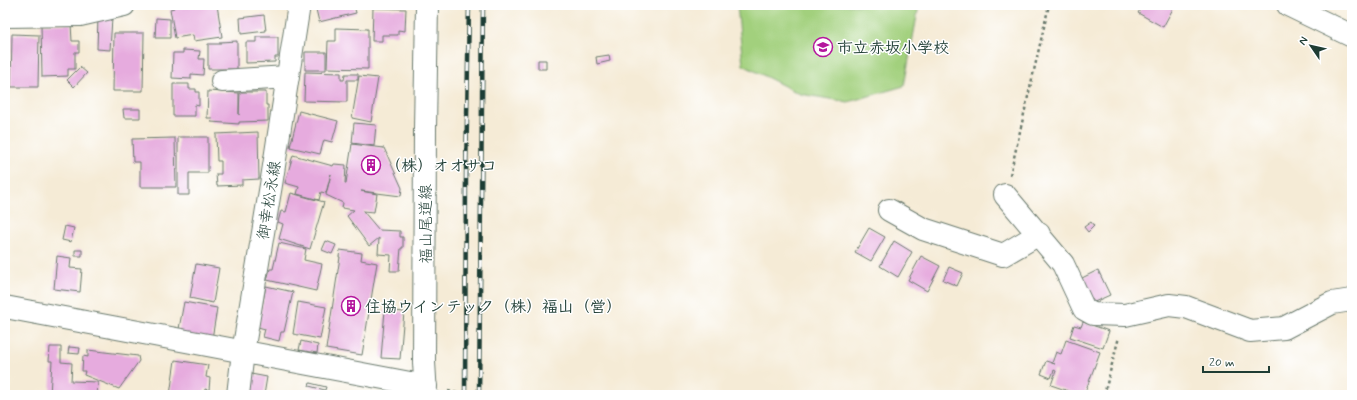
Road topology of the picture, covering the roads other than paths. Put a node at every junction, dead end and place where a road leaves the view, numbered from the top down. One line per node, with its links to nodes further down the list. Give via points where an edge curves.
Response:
1 (124, 5): 5 (street, via 80,15)
2 (299, 5): 7 (street, 御幸松永線)
3 (427, 5): 15 (street, 福山尾道線, via 424,362)
4 (1288, 5): 6 (street)
5 (5, 16)
6 (1352, 36)
7 (288, 77): 8 (street); 14 (street, 御幸松永線)
8 (222, 81)
9 (1005, 195): 11 (street)
10 (889, 210): 11 (street, via 923,229 1003,255)
11 (1039, 234): 12 (street, via 1063,264 1084,309 1093,314 1125,315 1169,305 1186,307 1250,331 1284,328 1332,303)
12 (1352, 300)
13 (5, 307): 14 (street)
14 (243, 352): 15 (street); 16 (street, 御幸松永線)
15 (426, 391)
16 (238, 395)

